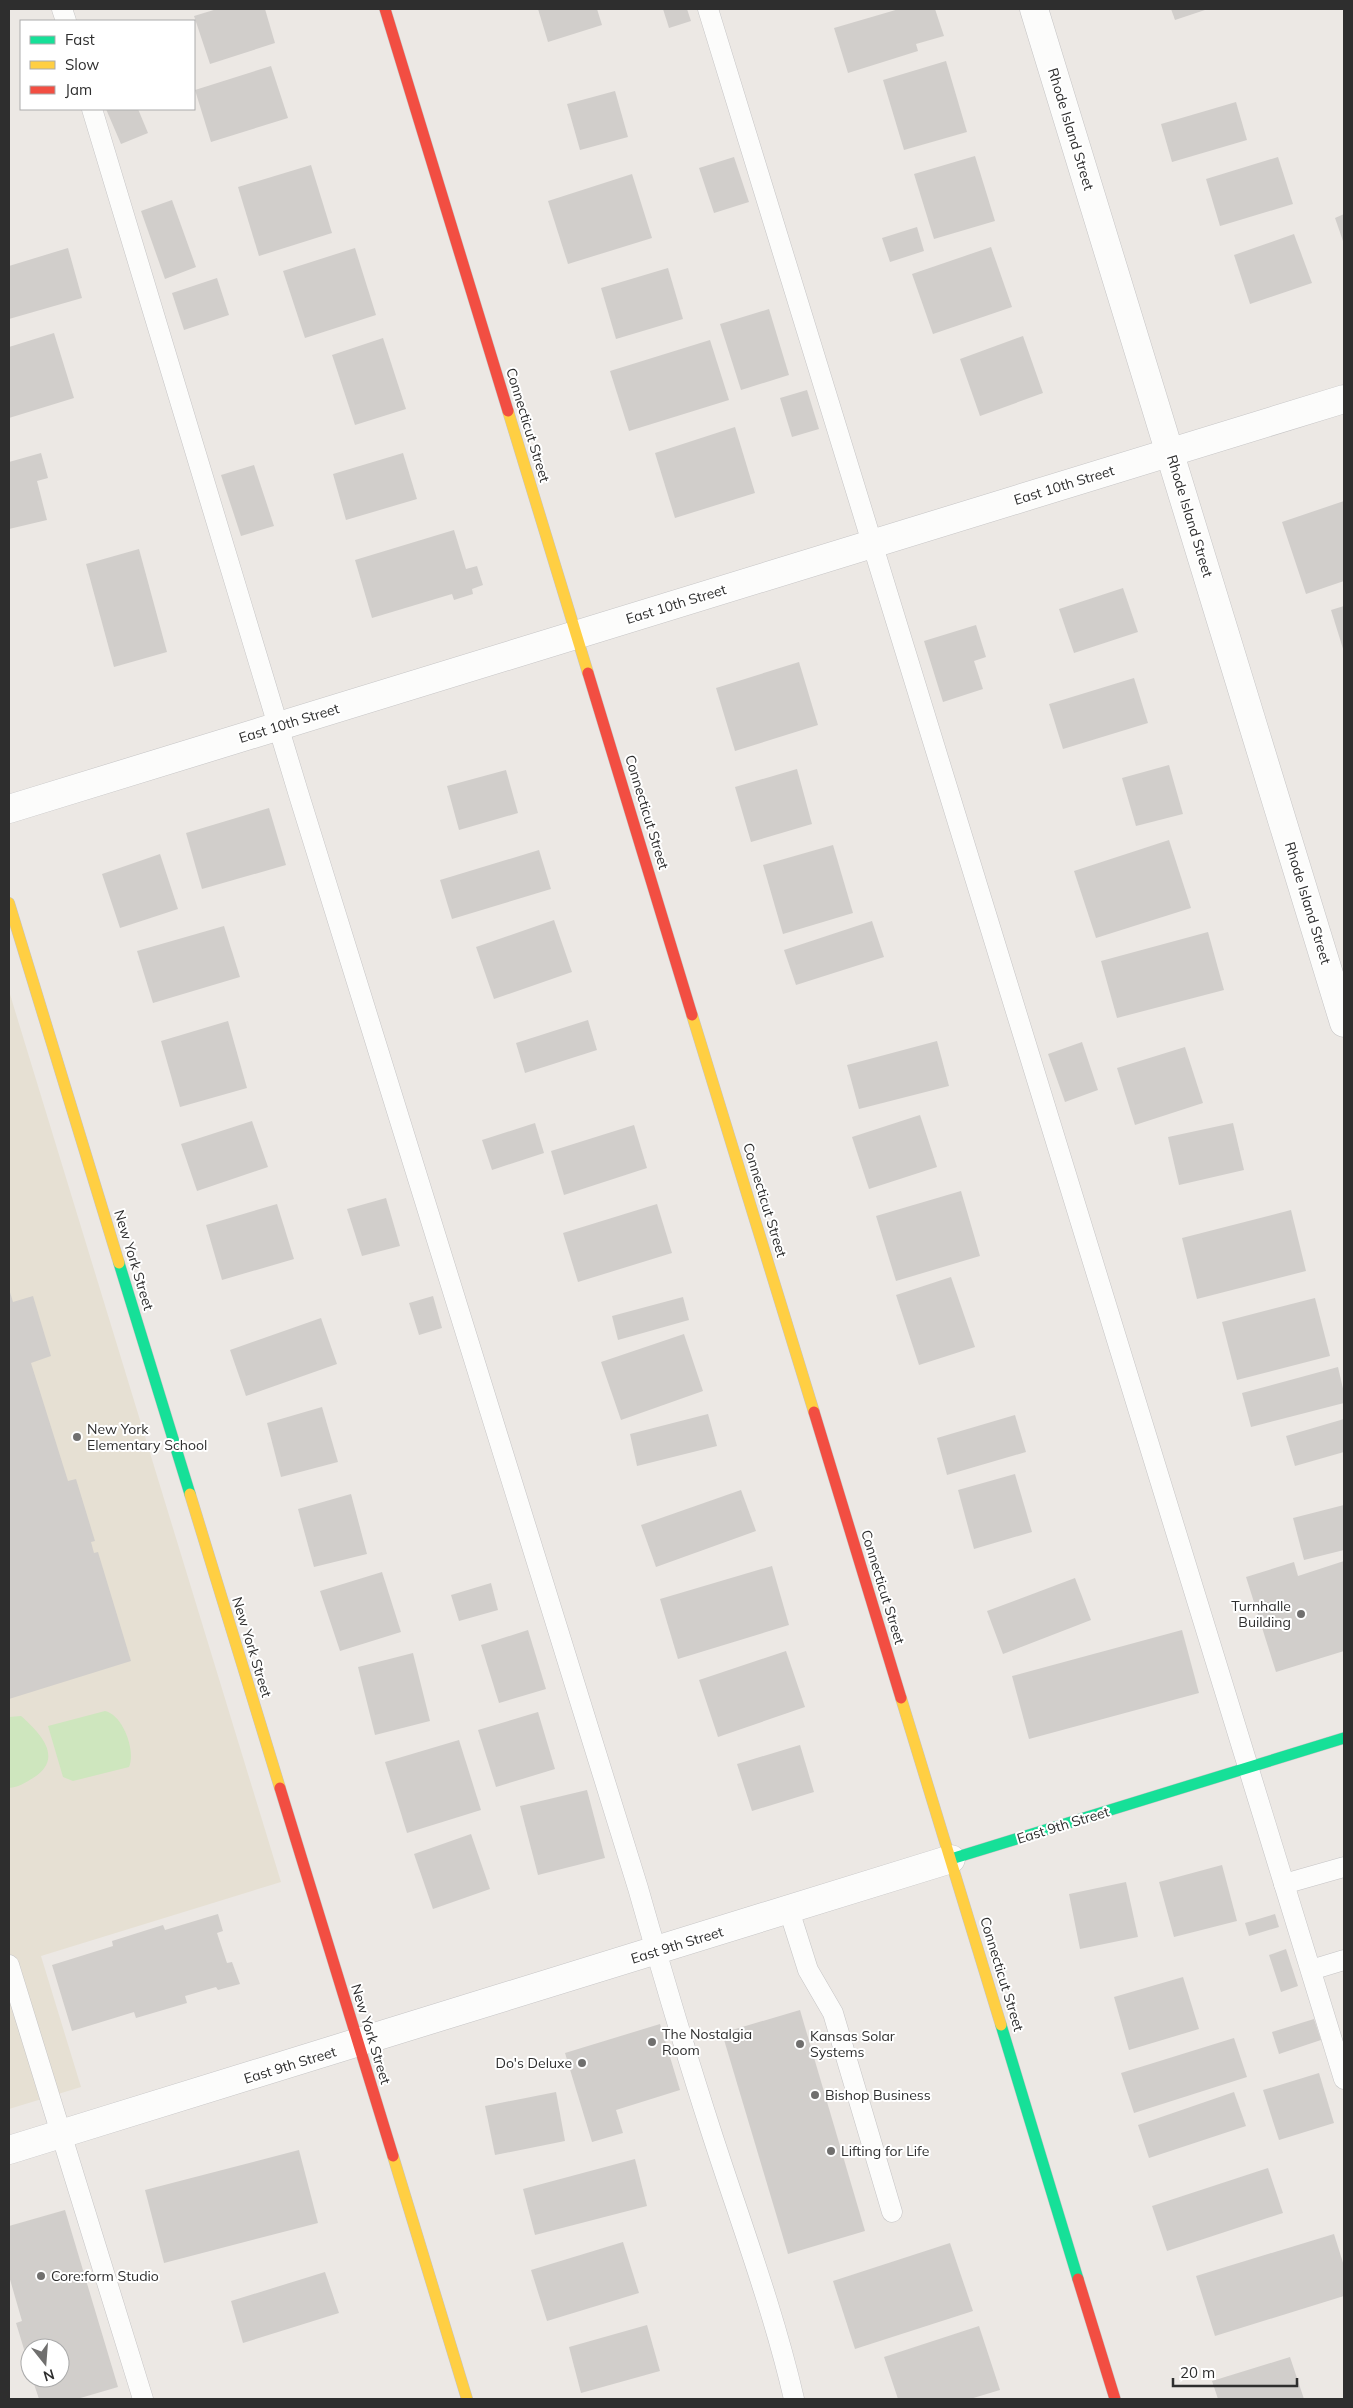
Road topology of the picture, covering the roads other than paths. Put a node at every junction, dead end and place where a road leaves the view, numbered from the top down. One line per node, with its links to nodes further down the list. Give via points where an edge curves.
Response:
1 (385, 9): 8 (street, Connecticut Street)
2 (708, 9): 7 (lane)
3 (1034, 9): 6 (street, Rhode Island Street)
4 (92, 110): 9 (lane)
5 (1344, 399): 6 (street, East 10th Street)
6 (1170, 452): 7 (street, East 10th Street); 12 (street, Rhode Island Street)
7 (873, 544): 8 (street, East 10th Street); 14 (lane)
8 (577, 635): 9 (street, East 10th Street); 15 (street, Connecticut Street)
9 (279, 726): 10 (street, East 10th Street); 19 (lane)
10 (9, 809)
11 (9, 903): 23 (street, New York Street)
12 (1344, 1023)
13 (1344, 1738): 14 (street, East 9th Street)
14 (1248, 1768): 15 (street, East 9th Street); 17 (lane)
15 (951, 1859): 18 (street, East 9th Street); 31 (street, Connecticut Street)
16 (1344, 1867): 17 (lane)
17 (1284, 1884): 22 (lane)
18 (789, 1910): 19 (street, East 9th Street); 27 (lane, via 808,1970 833,2013)
19 (656, 1951): 23 (street, East 9th Street); 30 (lane, via 711,2132 755,2258)
20 (1344, 1960): 22 (lane)
21 (9, 1965): 25 (lane)
22 (1311, 1970): 24 (lane)
23 (358, 2044): 25 (street, East 9th Street); 29 (street, New York Street)
24 (1344, 2079)
25 (61, 2134): 26 (street, East 9th Street); 28 (lane)
26 (9, 2150)
27 (892, 2212)
28 (142, 2399)
29 (467, 2399)
30 (794, 2399)
31 (1115, 2399)

